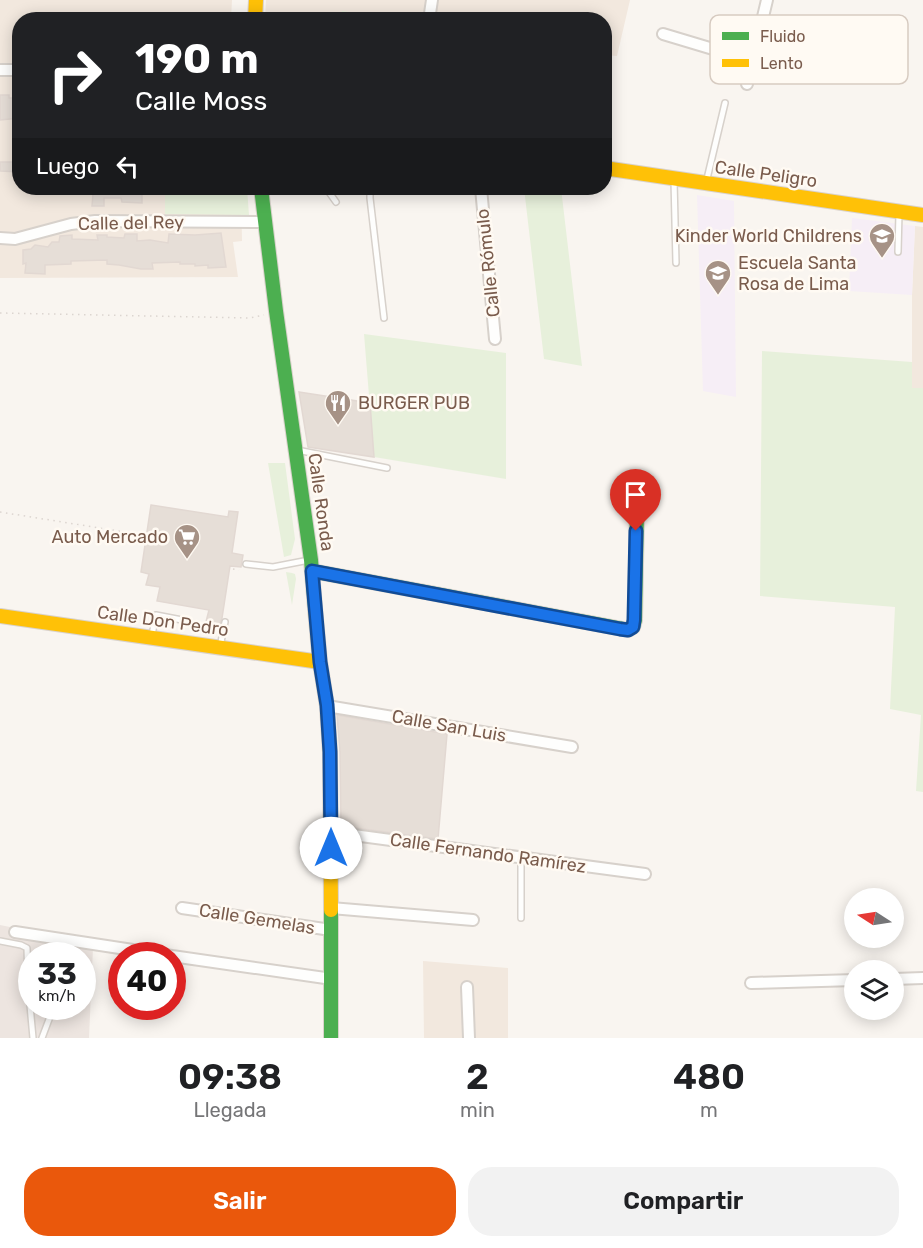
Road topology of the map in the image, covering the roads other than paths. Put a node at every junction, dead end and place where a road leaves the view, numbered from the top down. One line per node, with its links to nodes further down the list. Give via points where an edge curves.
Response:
1 (767, 0): 2 (street)
2 (764, 15)
3 (663, 34): 4 (street)
4 (710, 48)
5 (725, 102): 8 (lane)
6 (612, 169): 7 (street, Calle Peligro)
7 (674, 178): 8 (street, Calle Peligro); 19 (lane)
8 (705, 183): 14 (street, Calle Peligro)
9 (262, 195): 16 (street, Calle Ronda)
10 (331, 195): 13 (lane)
11 (370, 195): 20 (lane)
12 (482, 195): 21 (street, Calle Rómulo)
13 (336, 202)
14 (899, 211): 15 (street, Calle Peligro); 18 (lane)
15 (923, 215)
16 (265, 222): 17 (street, Calle del Rey, via 95,221 15,239); 22 (street, Calle Ronda)
17 (0, 238)
18 (897, 252)
19 (676, 262)
20 (384, 318)
21 (495, 339)
22 (296, 449): 23 (lane); 26 (street, Calle Ronda)
23 (387, 468)
24 (637, 509): 26 (street, via 634,620 628,630)
25 (246, 564): 26 (lane)
26 (312, 565): 32 (street, Calle Ronda)
27 (0, 616): 30 (street, Calle Don Pedro)
28 (182, 620): 30 (lane, via 156,615)
29 (225, 622): 31 (lane)
30 (152, 637): 31 (street, Calle Don Pedro)
31 (220, 647): 32 (street, Calle Don Pedro)
32 (320, 662): 33 (street, Calle Ronda)
33 (327, 705): 34 (street, Calle San Luis); 35 (street, Calle Ronda)
34 (572, 747)
35 (332, 832): 36 (street, Calle Fernando Ramírez); 39 (street, Calle Ronda)
36 (521, 857): 37 (street, Calle Fernando Ramírez); 40 (lane)
37 (645, 874)
38 (183, 908): 42 (street, Calle Gemelas)
39 (331, 908): 41 (street); 42 (street, Calle Ronda)
40 (521, 918)
41 (473, 920)
42 (331, 930): 49 (street, Calle Ronda)
43 (15, 932): 46 (street)
44 (0, 941): 45 (lane)
45 (18, 944)
46 (108, 946)
47 (186, 958): 49 (street)
48 (923, 978): 50 (street)
49 (332, 979): 58 (street, Calle Ronda)
50 (904, 979)
51 (844, 980): 52 (street)
52 (751, 983)
53 (467, 987): 59 (street)
54 (32, 1020): 56 (lane)
55 (49, 1020): 57 (lane)
56 (33, 1038)
57 (42, 1038)
58 (331, 1038)
59 (469, 1038)

